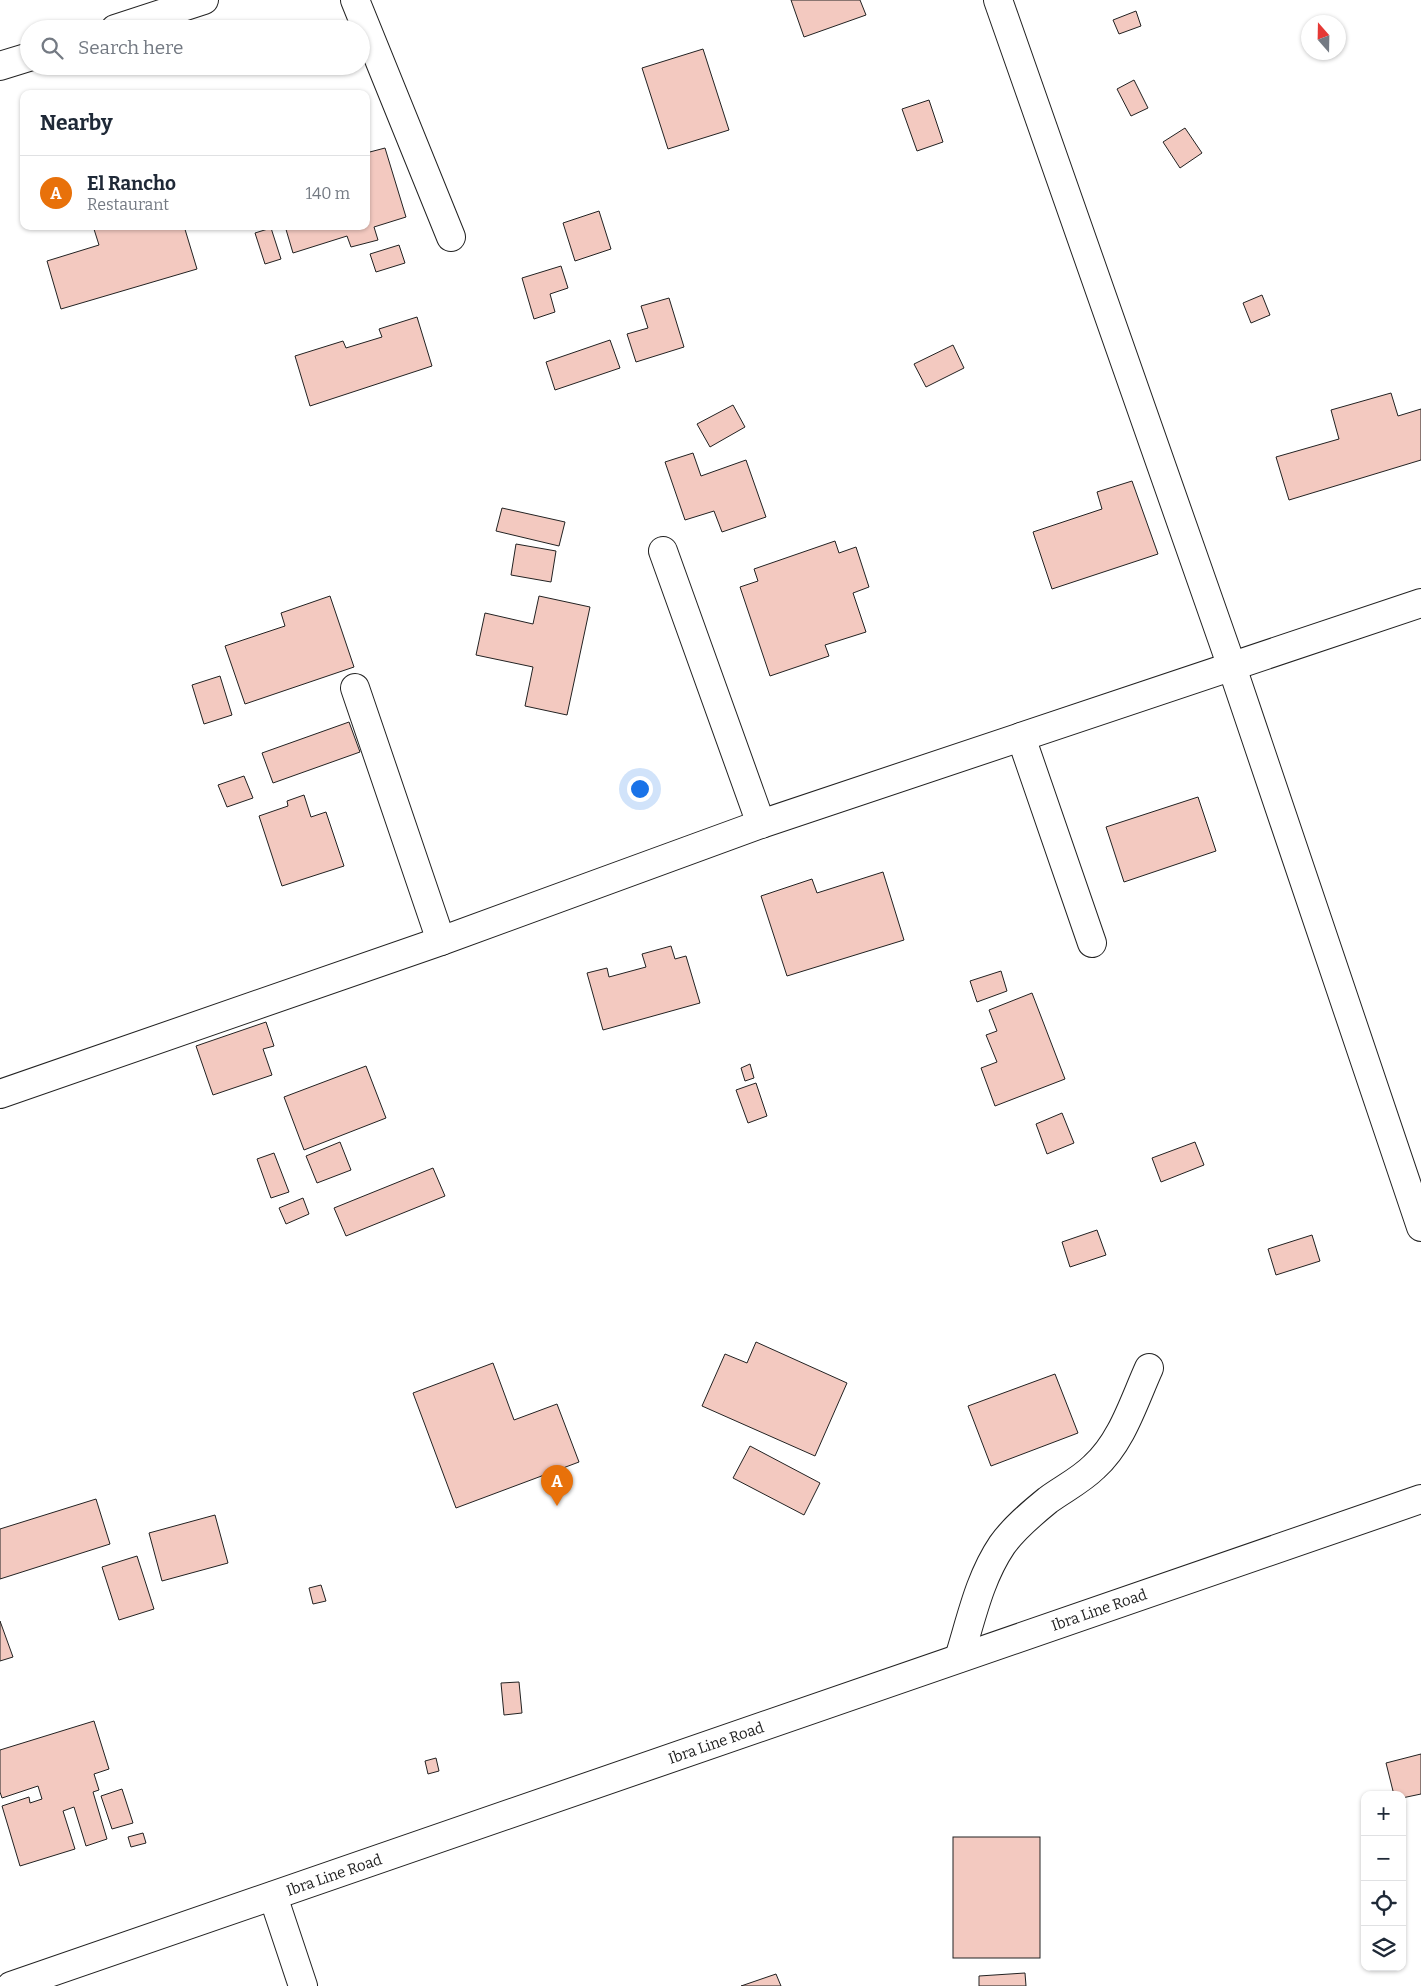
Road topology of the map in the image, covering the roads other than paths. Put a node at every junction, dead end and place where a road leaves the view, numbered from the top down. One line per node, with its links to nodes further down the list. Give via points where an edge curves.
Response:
1 (204, 0): 4 (street)
2 (355, 0): 5 (street)
3 (998, 0): 12 (street)
4 (143, 20)
5 (363, 20)
6 (370, 37): 9 (street)
7 (20, 60): 8 (street)
8 (0, 66)
9 (451, 237)
10 (663, 551): 15 (street)
11 (1421, 603): 12 (street)
12 (1232, 666): 14 (street); 19 (street)
13 (355, 688): 16 (street)
14 (1021, 737): 15 (street); 17 (street)
15 (761, 824): 16 (street)
16 (440, 941): 18 (street)
17 (1092, 944)
18 (0, 1094)
19 (1421, 1227)
20 (1149, 1368): 22 (street, via 1106,1455 1036,1511 1003,1544 984,1578)
21 (1421, 1499): 22 (street, Ibra Line Road)
22 (959, 1658): 23 (street, Ibra Line Road)
23 (273, 1896): 24 (street, Ibra Line Road); 25 (street)
24 (11, 1986)
25 (303, 1986)

